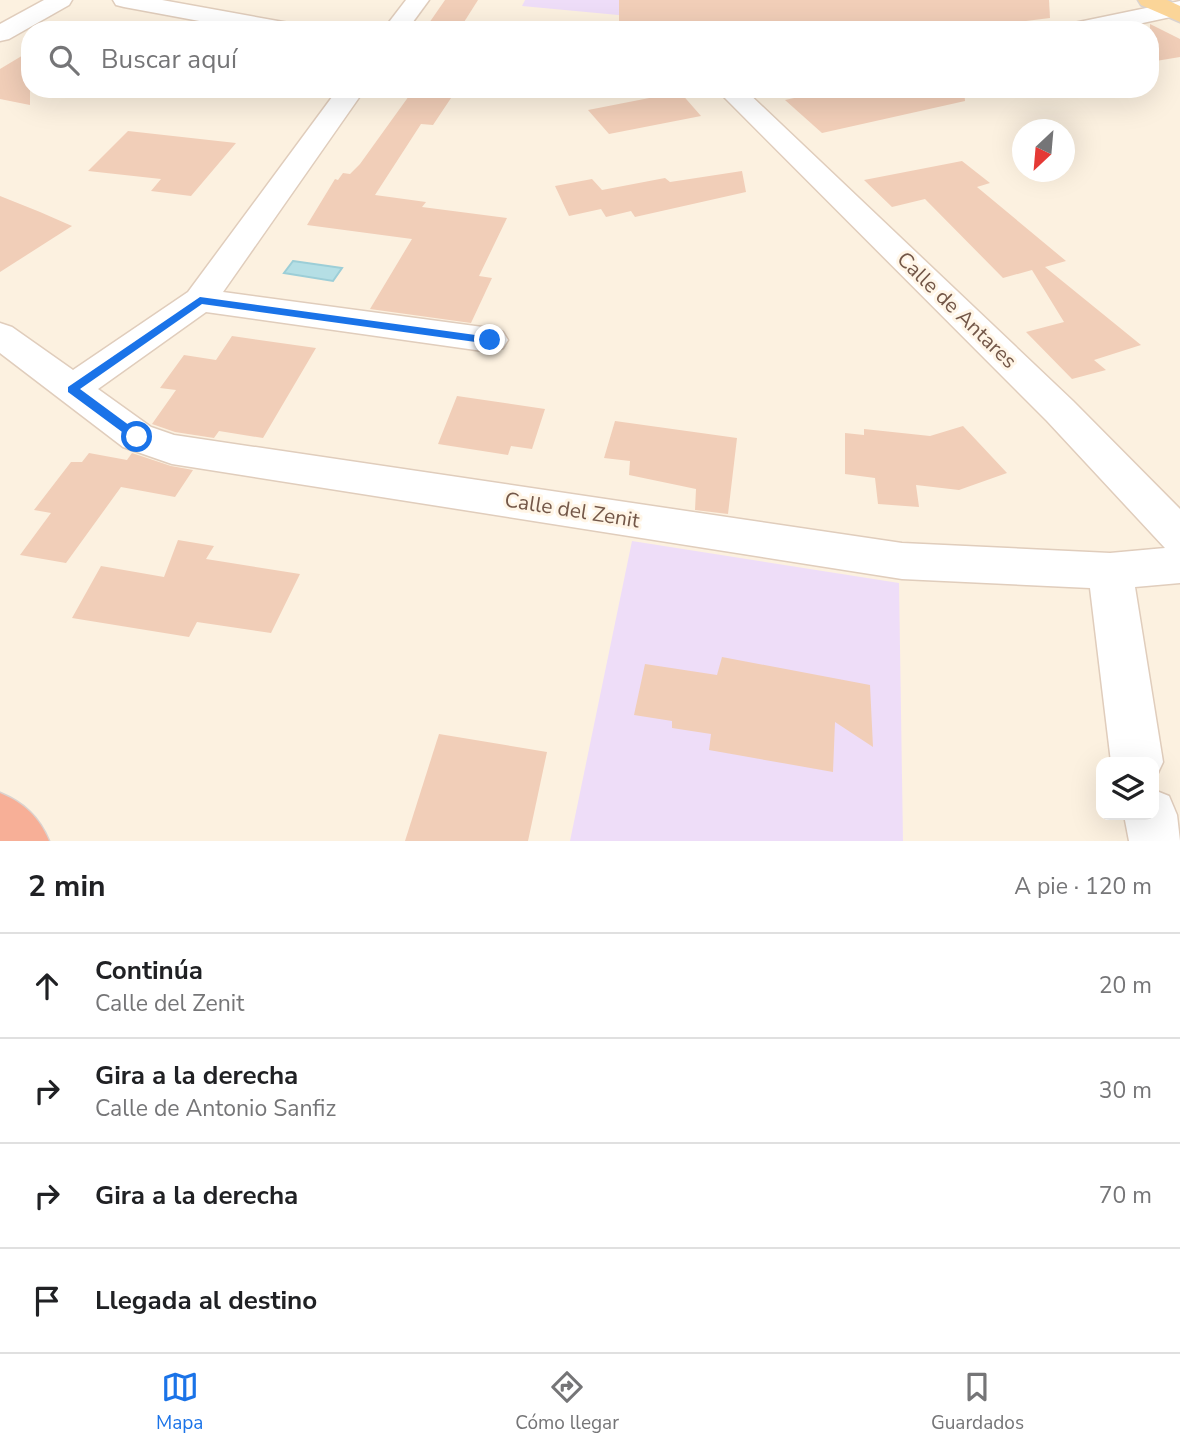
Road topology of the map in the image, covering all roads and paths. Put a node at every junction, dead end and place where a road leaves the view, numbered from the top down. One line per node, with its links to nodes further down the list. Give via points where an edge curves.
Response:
1 (61, 0): 5 (street)
2 (124, 0): 6 (street)
3 (418, 0): 7 (street)
4 (1170, 8): 8 (street)
5 (23, 21)
6 (231, 21)
7 (403, 21)
8 (1113, 21)
9 (21, 22): 10 (street)
10 (0, 34)
11 (346, 98): 13 (street)
12 (738, 98): 17 (street, Calle de Antares, via 1060,411)
13 (200, 300): 15 (street); 16 (street)
14 (0, 335): 16 (street, Calle del Zenit)
15 (490, 340)
16 (72, 389): 19 (street, Calle del Zenit, via 137,437 172,449 902,561)
17 (1180, 536)
18 (1180, 565): 19 (street, Calle del Zenit)
19 (1110, 571): 20 (street)
20 (1136, 757)
21 (0, 820): 23 (highway)
22 (1151, 820): 24 (street)
23 (22, 841)
24 (1156, 841)

